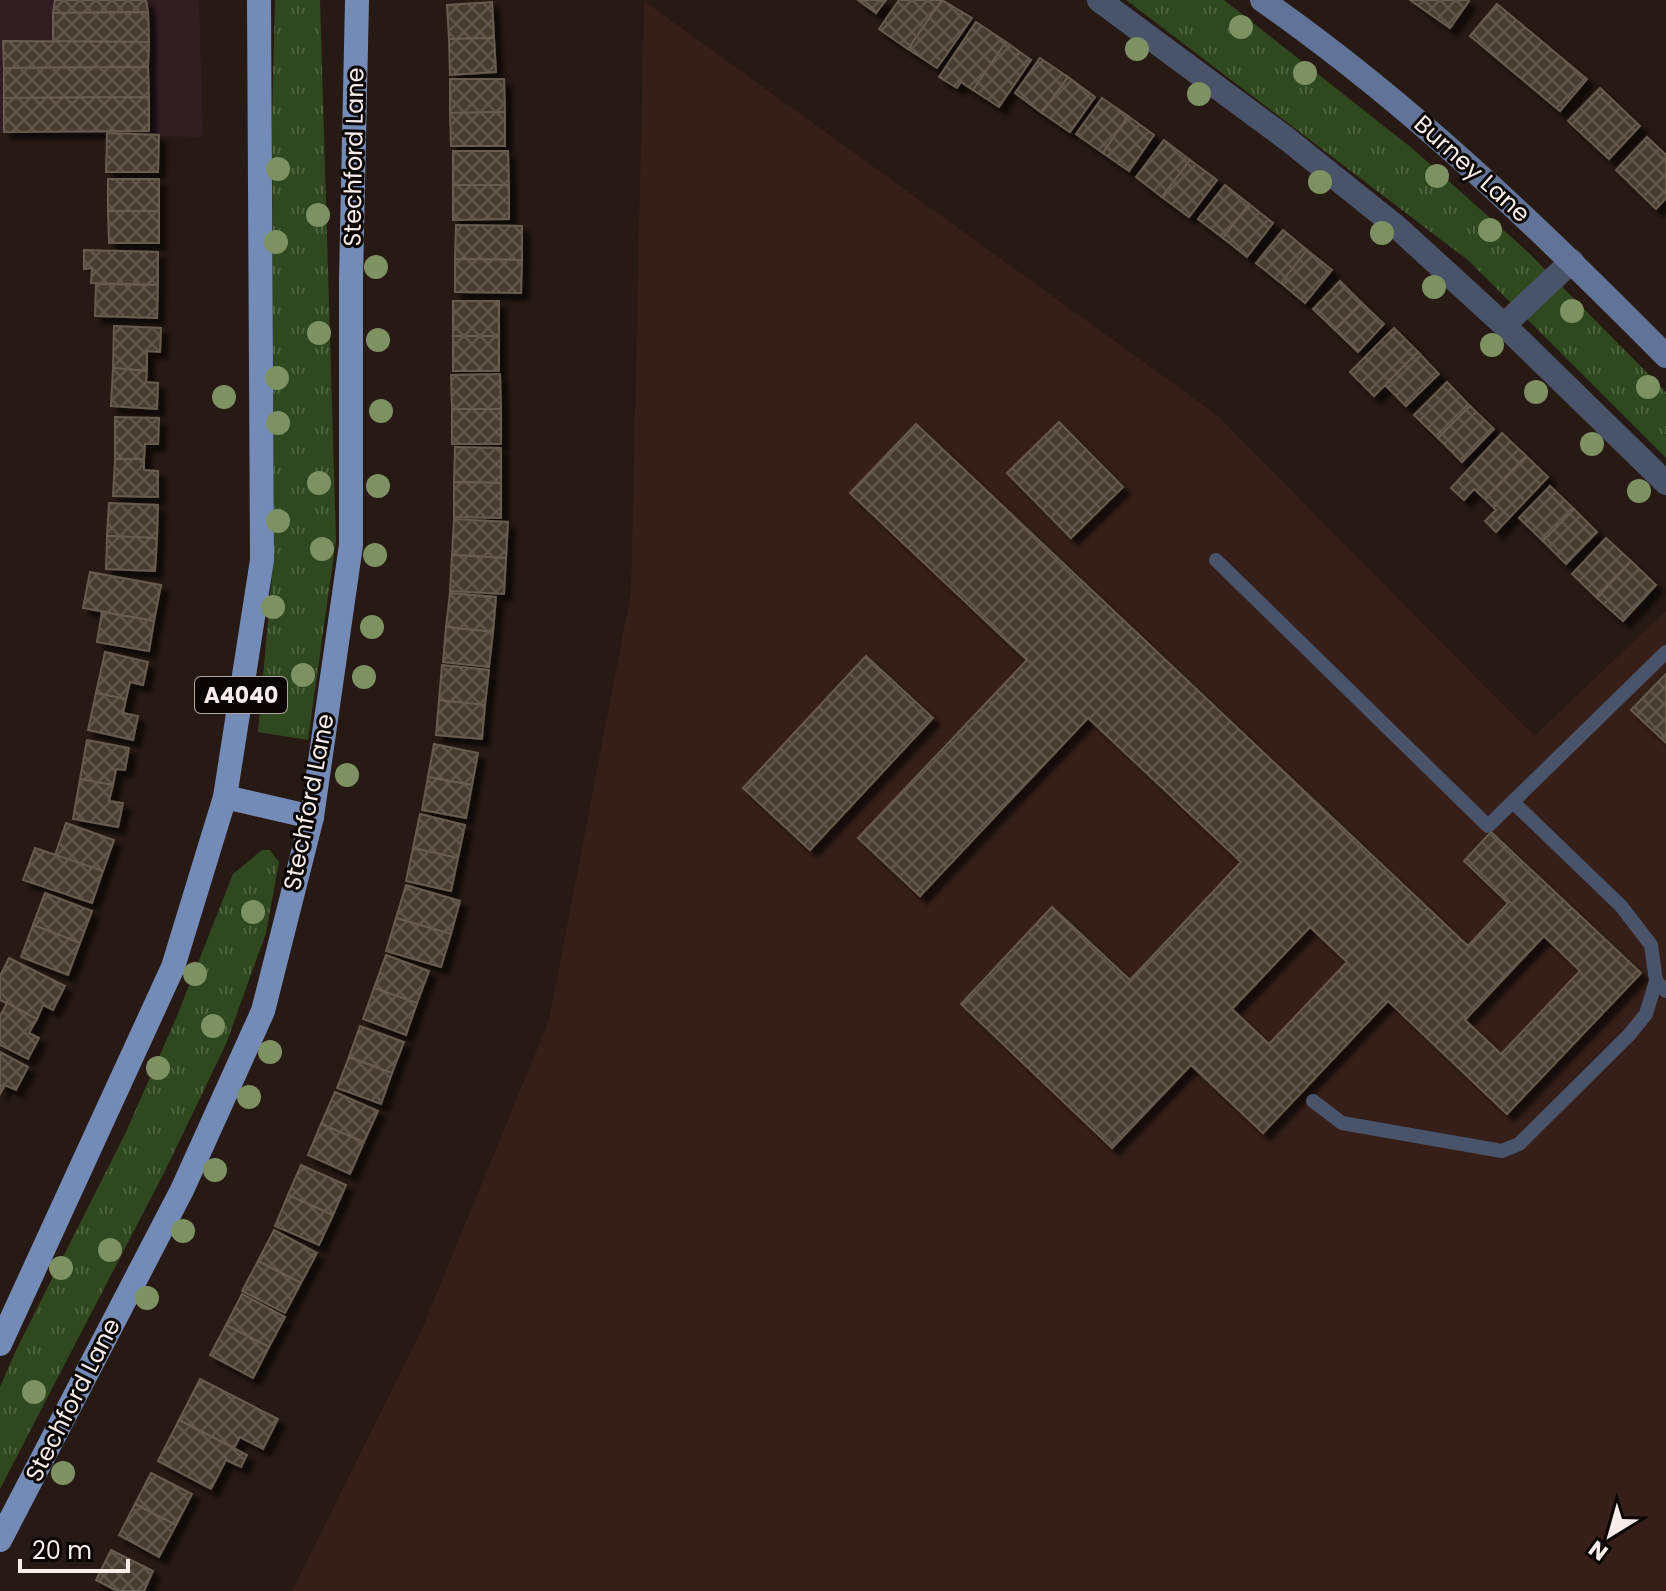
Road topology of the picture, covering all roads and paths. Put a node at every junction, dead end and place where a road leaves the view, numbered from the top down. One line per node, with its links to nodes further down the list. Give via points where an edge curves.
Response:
1 (259, 0): 11 (main road, A4040, via 262,560)
2 (357, 0): 13 (main road, Stechford Lane, via 351,545)
3 (1099, 0): 6 (street, via 1398,228)
4 (1262, 0): 5 (street, Burney Lane, via 1377,84)
5 (1572, 261): 6 (street); 7 (street, Burney Lane)
6 (1504, 325): 8 (street)
7 (1666, 356)
8 (1666, 483)
9 (1216, 560): 12 (lane, via 1488,826)
10 (1666, 652): 12 (lane)
11 (225, 797): 13 (main road); 16 (main road, A4040, via 173,967)
12 (1514, 803): 14 (lane, via 1621,906 1651,945)
13 (312, 817): 17 (main road, Stechford Lane, via 263,1011 182,1190)
14 (1661, 986): 15 (lane, via 1629,1035 1519,1144 1502,1151 1342,1123)
15 (1313, 1101)
16 (0, 1344)
17 (0, 1540)

